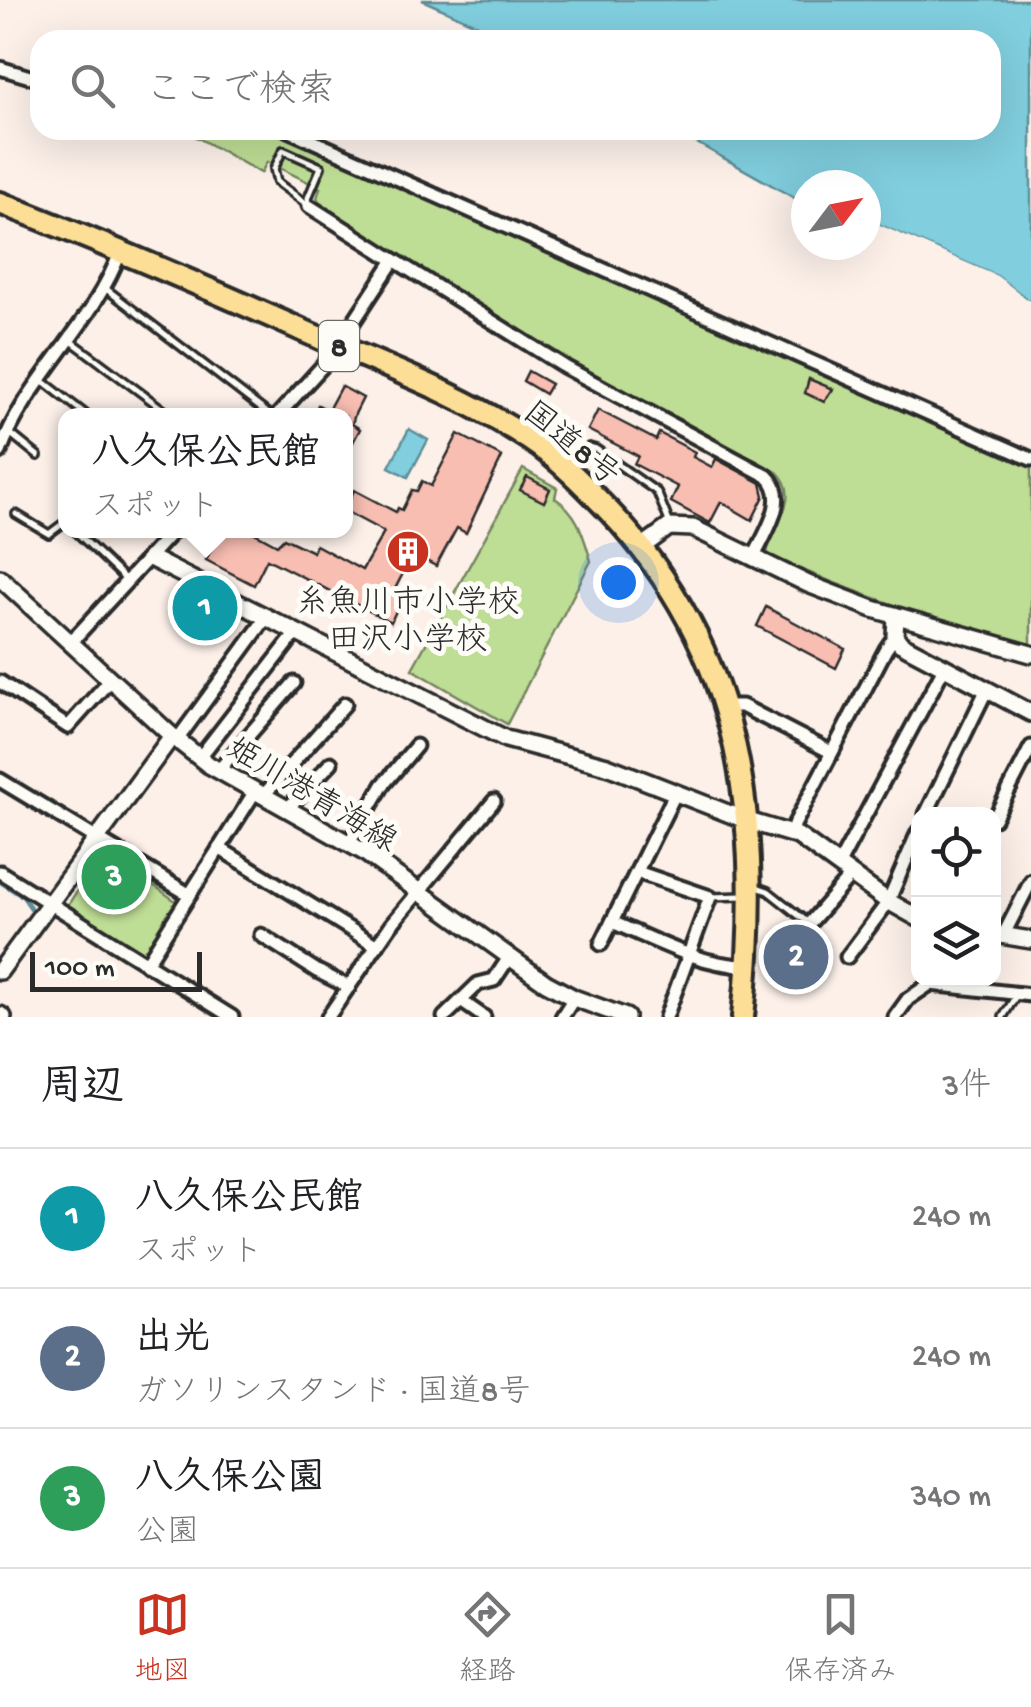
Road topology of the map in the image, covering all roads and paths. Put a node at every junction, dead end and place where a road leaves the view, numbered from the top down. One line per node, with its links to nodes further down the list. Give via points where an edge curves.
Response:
1 (0, 68): 2 (street)
2 (30, 77)
3 (311, 140): 19 (street)
4 (0, 204): 6 (highway, 国道8号 / 8)
5 (310, 206): 5 (lane, via 276,182 283,150 321,167); 7 (street)
6 (120, 250): 8 (street); 10 (highway, 国道8号 / 8)
7 (394, 260): 10 (street); 28 (street, via 564,367 768,476 778,501)
8 (104, 288): 9 (street); 14 (lane)
9 (70, 340): 11 (street); 13 (lane)
10 (339, 346): 15 (street); 20 (highway, 国道8号 / 8, via 477,408)
11 (42, 380): 12 (lane); 16 (street)
12 (78, 408)
13 (161, 408)
14 (263, 408)
15 (281, 408)
16 (8, 432): 17 (street); 18 (lane)
17 (0, 452)
18 (38, 456)
19 (1031, 459)
20 (568, 469): 23 (lane, via 596,448 657,492); 26 (highway, 国道8号 / 8)
21 (16, 514): 22 (lane, via 49,534)
22 (58, 527)
23 (671, 527): 26 (street); 28 (street, via 693,528)
24 (82, 538): 30 (lane)
25 (163, 538): 27 (street)
26 (642, 547): 43 (highway, 国道8号 / 8, via 691,623)
27 (150, 558): 30 (street); 32 (street)
28 (754, 558): 31 (street)
29 (0, 578): 35 (street, 姫川港青海線)
30 (128, 582): 35 (street)
31 (896, 616): 34 (street); 36 (street)
32 (266, 618): 33 (street); 45 (street)
33 (296, 633): 49 (street); 53 (street, via 506,740)
34 (896, 636): 37 (street); 48 (street)
35 (71, 642): 38 (street, 姫川港青海線)
36 (1031, 654)
37 (945, 666): 41 (street); 65 (street)
38 (110, 680): 39 (street, via 68,727); 45 (street, 姫川港青海線)
39 (0, 682)
40 (294, 684): 51 (street)
41 (988, 689): 44 (street); 56 (street)
42 (345, 704): 54 (street)
43 (727, 706): 48 (street, via 742,706); 59 (highway, 国道8号 / 8)
44 (1031, 714)
45 (174, 738): 49 (street, 姫川港青海線); 61 (street)
46 (416, 746): 62 (street)
47 (1031, 748): 57 (street)
48 (831, 752): 60 (street)
49 (200, 757): 51 (street, 姫川港青海線)
50 (330, 763): 58 (street)
51 (218, 771): 54 (street, 姫川港青海線)
52 (0, 780): 61 (street)
53 (676, 792): 59 (street); 67 (street)
54 (258, 795): 58 (street, 姫川港青海線); 63 (street)
55 (494, 801): 69 (street)
56 (929, 807)
57 (1000, 807)
58 (286, 810): 62 (street, 姫川港青海線)
59 (748, 821): 60 (street); 70 (highway, 国道8号 / 8)
60 (793, 834): 65 (street)
61 (97, 840): 71 (street); 73 (street)
62 (348, 843): 69 (street, 姫川港青海線)
63 (220, 848): 71 (street); 83 (street)
64 (911, 848): 74 (street)
65 (845, 869): 74 (street); 77 (street)
66 (0, 872): 73 (street)
67 (637, 872): 72 (street); 76 (street)
68 (1031, 881): 78 (street)
69 (418, 890): 83 (street); 85 (street, 姫川港青海線)
70 (751, 891): 72 (lane); 77 (lane, via 768,891); 88 (highway, 国道8号 / 8)
71 (190, 896): 87 (street)
72 (710, 897): 84 (street)
73 (49, 902): 87 (street); 89 (street)
74 (888, 902): 75 (street); 86 (street)
75 (911, 914)
76 (612, 922): 82 (street); 84 (street)
77 (809, 924)
78 (1001, 930)
79 (261, 935): 90 (street)
80 (1001, 935): 81 (street)
81 (1031, 940)
82 (601, 944)
83 (377, 946): 90 (street)
84 (689, 954): 88 (street); 100 (street)
85 (510, 956): 92 (street, 姫川港青海線); 93 (street, via 494,980 478,984)
86 (847, 957)
87 (146, 964): 94 (street)
88 (746, 966): 101 (highway, 国道8号 / 8)
89 (0, 971)
90 (349, 987): 95 (street)
91 (1024, 994): 102 (street, via 942,985 920,989); 103 (lane)
92 (574, 998): 98 (street); 99 (street, 姫川港青海線)
93 (461, 1002): 96 (street); 97 (street)
94 (232, 1017)
95 (328, 1017)
96 (444, 1017)
97 (484, 1017)
98 (562, 1017)
99 (626, 1017)
100 (666, 1017)
101 (742, 1017)
102 (895, 1017)
103 (1003, 1017)

